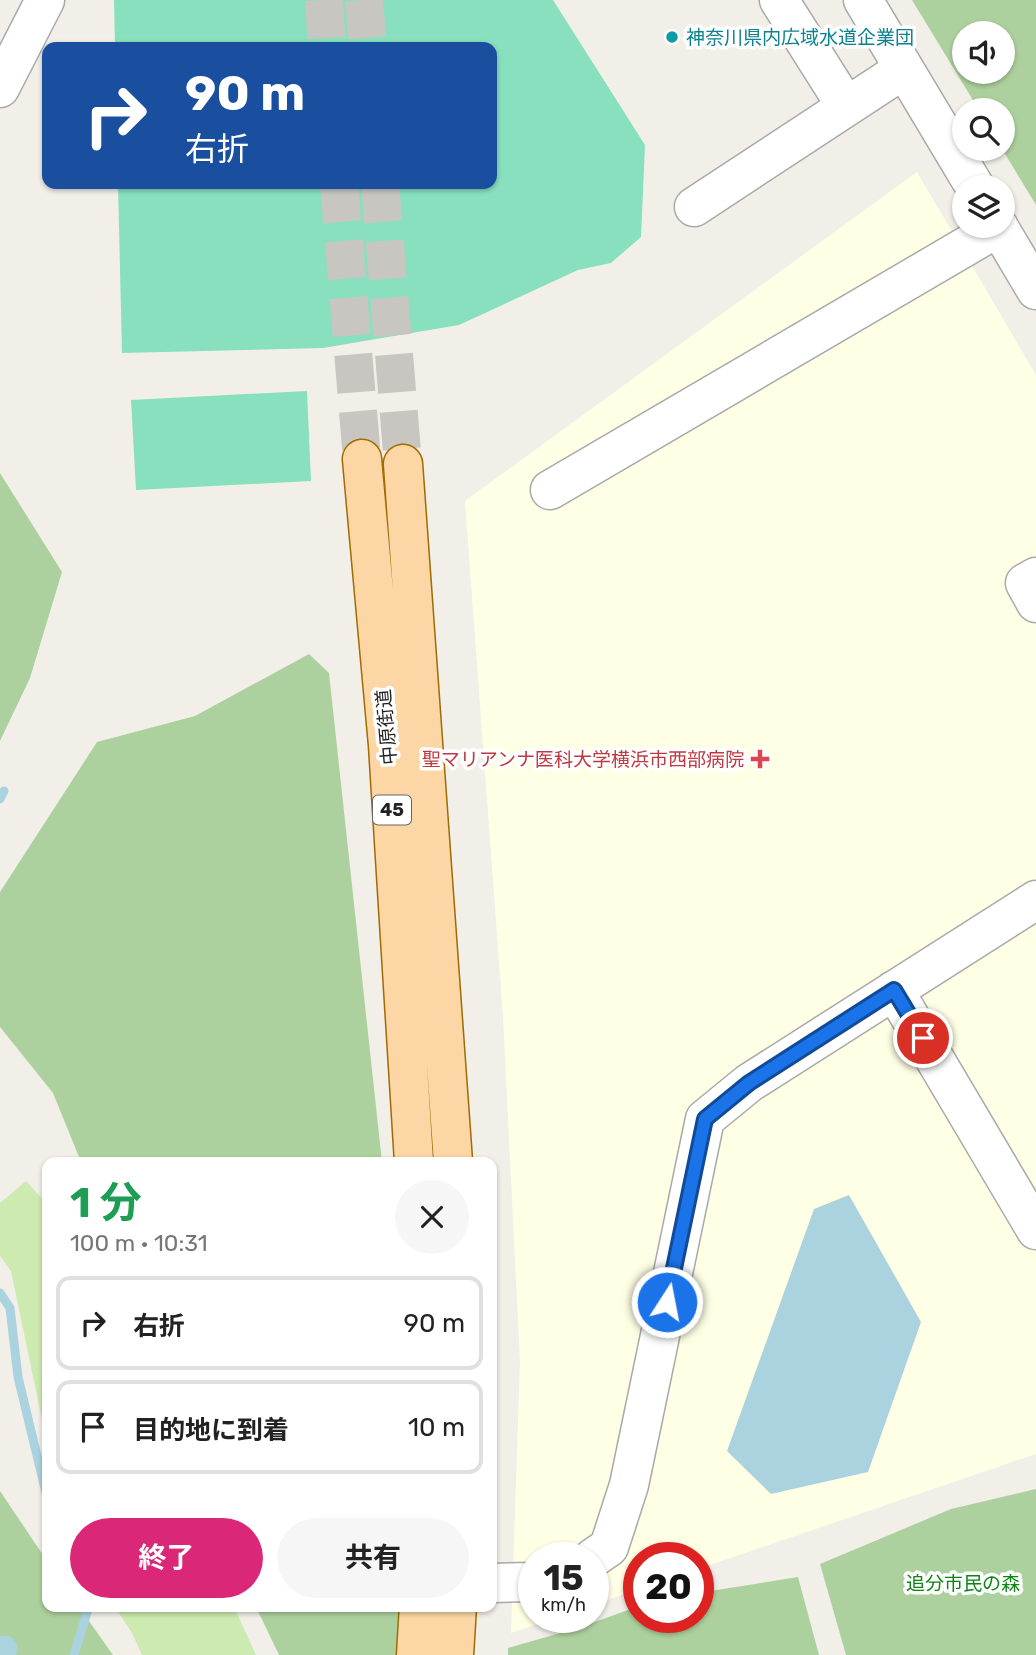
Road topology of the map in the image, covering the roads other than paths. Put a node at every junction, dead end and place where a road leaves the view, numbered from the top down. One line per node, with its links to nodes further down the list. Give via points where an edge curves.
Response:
1 (45, 0): 5 (street)
2 (779, 0): 6 (street)
3 (863, 0): 4 (street)
4 (904, 69): 6 (street); 7 (street)
5 (0, 88)
6 (846, 106): 8 (street)
7 (968, 175)
8 (694, 207)
9 (979, 238): 14 (street)
10 (1005, 238): 11 (street)
11 (1036, 290)
12 (362, 460): 19 (main road, 中原街道 / 45, via 388,745)
13 (403, 464): 20 (main road, 中原街道 / 45)
14 (550, 490)
15 (1036, 577): 16 (street, via 1025,583)
16 (1036, 603)
17 (1036, 900): 18 (street)
18 (894, 990): 21 (street); 22 (street, via 749,1083 705,1119 629,1485)
19 (414, 1157)
20 (453, 1157)
21 (1036, 1230)
22 (609, 1547)
23 (518, 1582): 24 (street)
24 (497, 1583)
25 (419, 1612): 27 (main road)
26 (457, 1612): 28 (main road)
27 (416, 1655)
28 (454, 1655)

